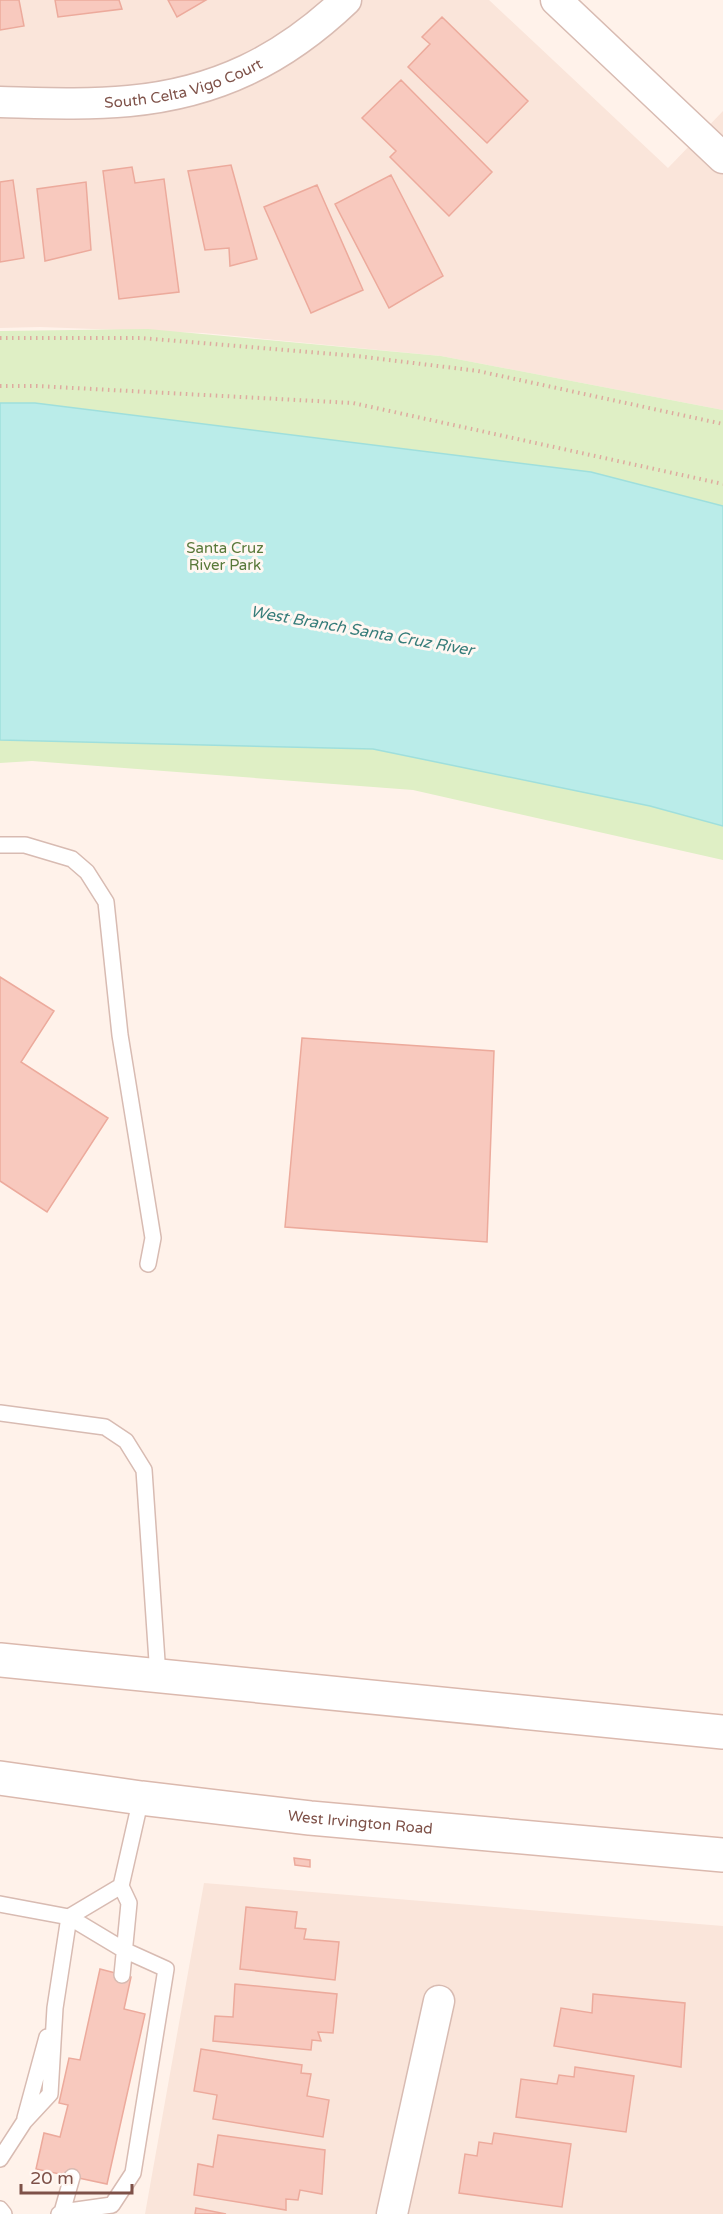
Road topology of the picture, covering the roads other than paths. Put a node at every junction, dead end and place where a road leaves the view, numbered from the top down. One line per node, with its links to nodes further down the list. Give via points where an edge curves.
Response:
1 (345, 0): 3 (street, South Celta Vigo Court, via 267,61 224,81 177,94 129,101)
2 (556, 0): 4 (street)
3 (0, 102)
4 (720, 148)
5 (0, 845): 6 (lane, via 25,845 72,859 87,872 106,902 120,1035 153,1238)
6 (148, 1264)
7 (0, 1413): 9 (lane, via 105,1427 126,1441 144,1470)
8 (0, 1660): 9 (main road)
9 (158, 1676): 10 (main road)
10 (723, 1731)
11 (0, 1778): 12 (main road, West Irvington Road)
12 (141, 1798): 13 (main road, West Irvington Road, via 310,1818); 14 (lane)
13 (723, 1855)
14 (122, 1886): 16 (lane); 17 (lane, via 129,1903)
15 (0, 1904): 16 (lane)
16 (69, 1917): 17 (lane); 20 (lane, via 55,2008 50,2094 24,2122)
17 (124, 1950): 18 (lane); 23 (lane, via 166,1970 133,2173 112,2205)
18 (122, 1975)
19 (439, 2001): 25 (street)
20 (0, 2159)
21 (72, 2177): 23 (lane)
22 (0, 2209): 24 (lane)
23 (60, 2213)
24 (4, 2214)
25 (392, 2214)

